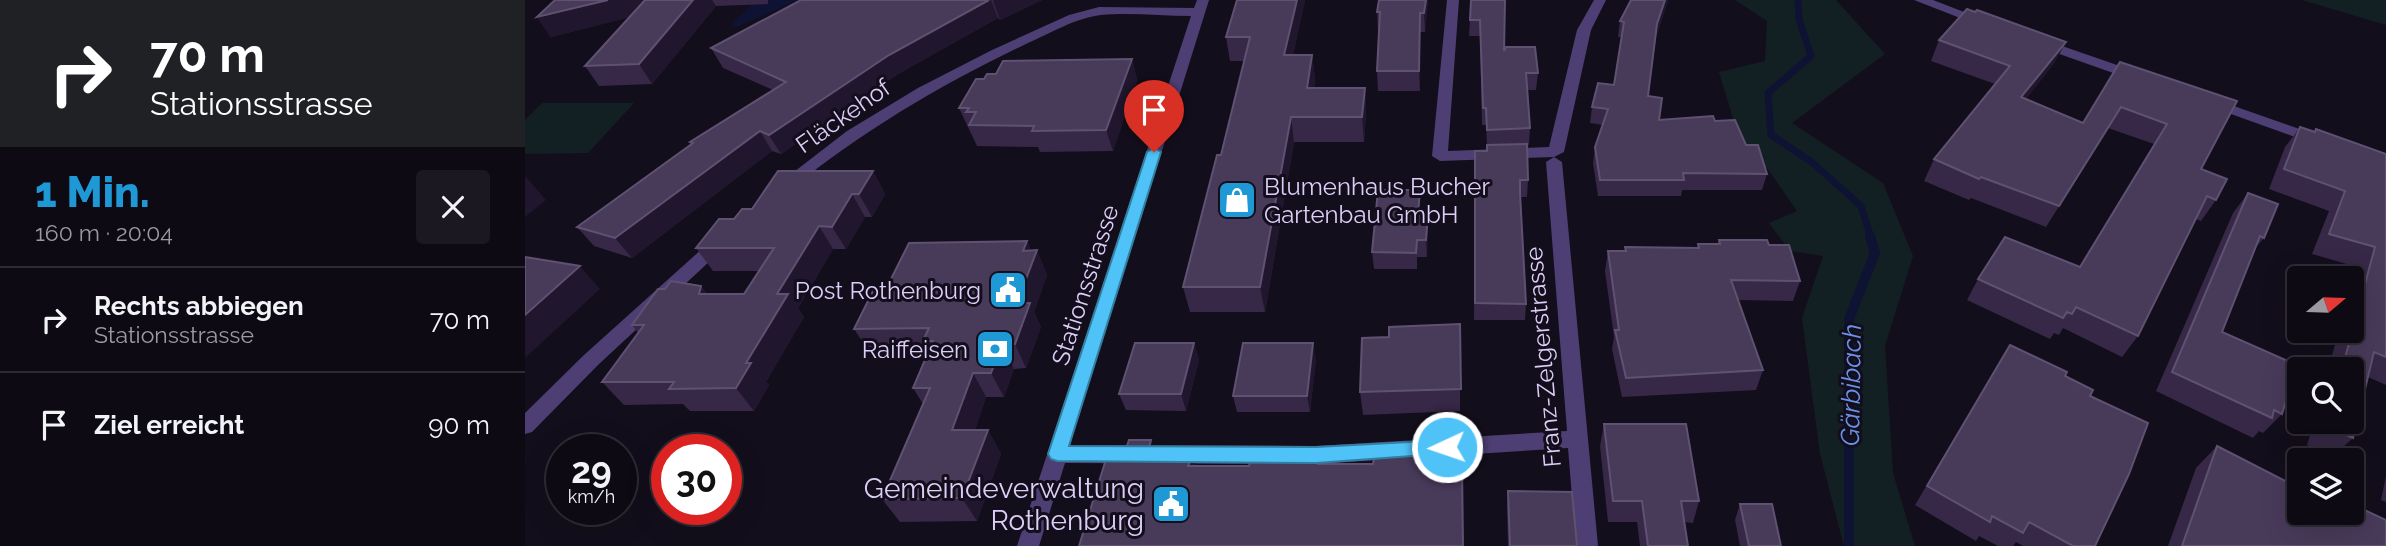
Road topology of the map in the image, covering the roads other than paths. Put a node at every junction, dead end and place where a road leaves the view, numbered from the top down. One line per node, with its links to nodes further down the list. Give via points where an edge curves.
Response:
1 (1453, 0): 11 (street, via 1440,156)
2 (1600, 0): 11 (street, Franz-Zelgerstrasse, via 1584,30)
3 (1920, 0): 6 (street)
4 (1100, 6): 5 (street, Fläckehof); 12 (street, Fläckehof, via 927,87 848,135)
5 (1201, 6): 16 (street, Stationsstrasse)
6 (1998, 27)
7 (2024, 36): 8 (street)
8 (2153, 82)
9 (2192, 96): 10 (street)
10 (2334, 146)
11 (1555, 157): 15 (street, Franz-Zelgerstrasse)
12 (774, 194)
13 (736, 228): 14 (street)
14 (525, 426)
15 (1578, 439): 16 (street, via 1316,455); 18 (street, Franz-Zelgerstrasse)
16 (1057, 454): 17 (street, Stationsstrasse)
17 (1027, 546)
18 (1587, 546)

